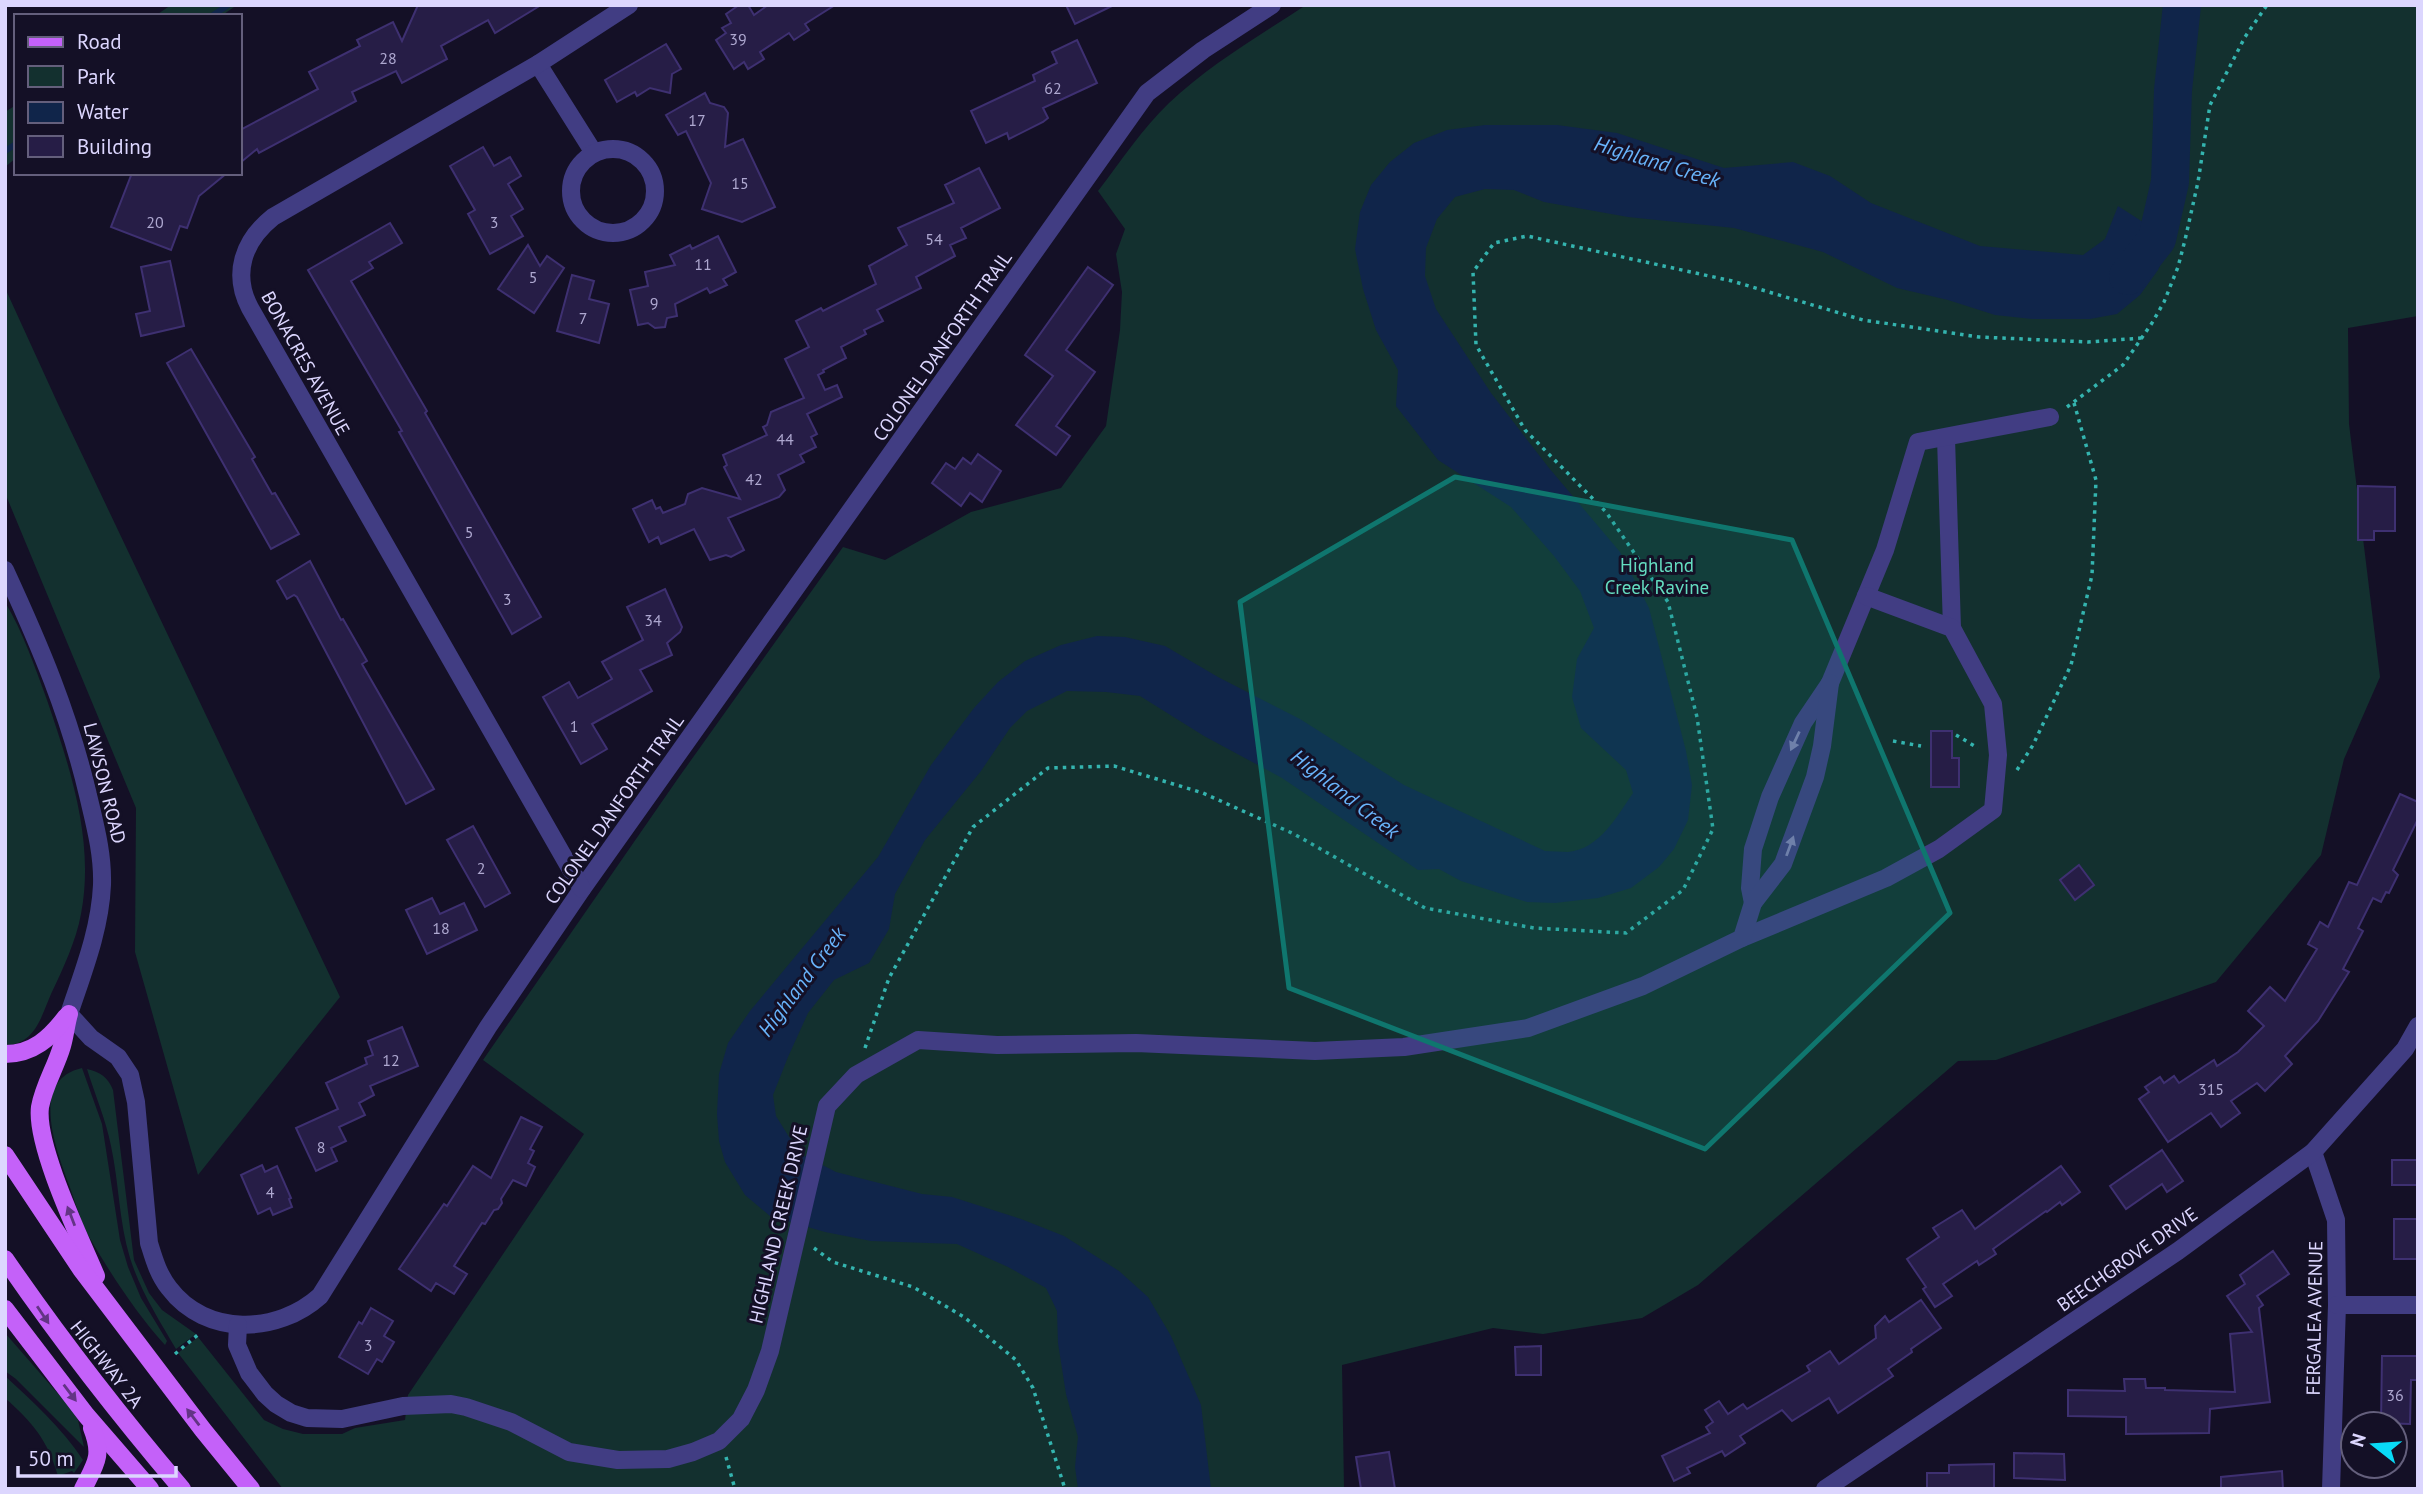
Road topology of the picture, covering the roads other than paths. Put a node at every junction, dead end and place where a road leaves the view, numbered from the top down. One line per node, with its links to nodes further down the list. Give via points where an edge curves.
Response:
1 (629, 5): 3 (street, BONACRES AVENUE)
2 (1272, 5): 11 (street, COLONEL DANFORTH TRAIL, via 1147,93)
3 (538, 64): 4 (street); 11 (street, BONACRES AVENUE, via 273,217 247,246 240,272 250,308)
4 (594, 153): 4 (street, via 575,172 571,185 576,212 596,230 623,233 647,217 653,205 656,190 650,170 622,149)
5 (2050, 417): 6 (street)
6 (1946, 438): 8 (street, via 1917,442 1885,550); 9 (street)
7 (5, 570): 14 (street, LAWSON ROAD, via 64,708 101,860 102,887 93,942)
8 (1866, 596): 9 (street); 10 (street)
9 (1952, 628): 13 (street, HIGHLAND CREEK DRIVE, via 1993,704 1998,755 1993,810 1940,849 1886,878)
10 (1830, 683): 12 (street, one-way to 10, via 1783,864 1815,777); 12 (street, one-way to 12, via 1803,723 1770,797 1753,849)
11 (582, 889): 25 (street, COLONEL DANFORTH TRAIL, via 488,1027 320,1296 280,1320)
12 (1753, 903): 13 (street)
13 (1742, 938): 25 (street, HIGHLAND CREEK DRIVE, via 1643,986 1528,1028 1404,1047 1315,1051 918,1040 856,1075 827,1106 770,1351 756,1390 741,1419 719,1441 668,1459 618,1460 569,1452 511,1422 451,1404 403,1406 342,1419 307,1418 291,1413 265,1394 241,1358)
14 (69, 1014): 16 (main road, via 38,1046); 20 (main road, one-way to 14, via 53,1172 40,1126 40,1108); 25 (street, COLONEL DANFORTH TRAIL, via 126,1066 136,1102 149,1243 166,1284 181,1301 208,1317)
15 (2418, 1026): 17 (street, BEECHGROVE DRIVE, via 2405,1049)
16 (5, 1054)
17 (2313, 1152): 21 (street, FERGALEA AVENUE, via 2336,1220); 32 (street, BEECHGROVE DRIVE, via 2178,1251)
18 (5, 1155): 20 (main road, HIGHWAY 2A)
19 (5, 1259): 30 (main road, HIGHWAY 2A, one-way to 30, via 51,1327)
20 (107, 1302): 31 (main road, one-way to 20)
21 (2337, 1305): 22 (street); 33 (street, FERGALEA AVENUE)
22 (2418, 1305)
23 (5, 1309): 26 (main road)
24 (5, 1319): 26 (main road)
25 (238, 1325)
26 (24, 1331): 27 (main road, one-way to 27)
27 (86, 1415): 28 (main road, via 99,1453); 29 (main road)
28 (83, 1489)
29 (150, 1489)
30 (182, 1489)
31 (251, 1489)
32 (1825, 1489)
33 (2331, 1489)

